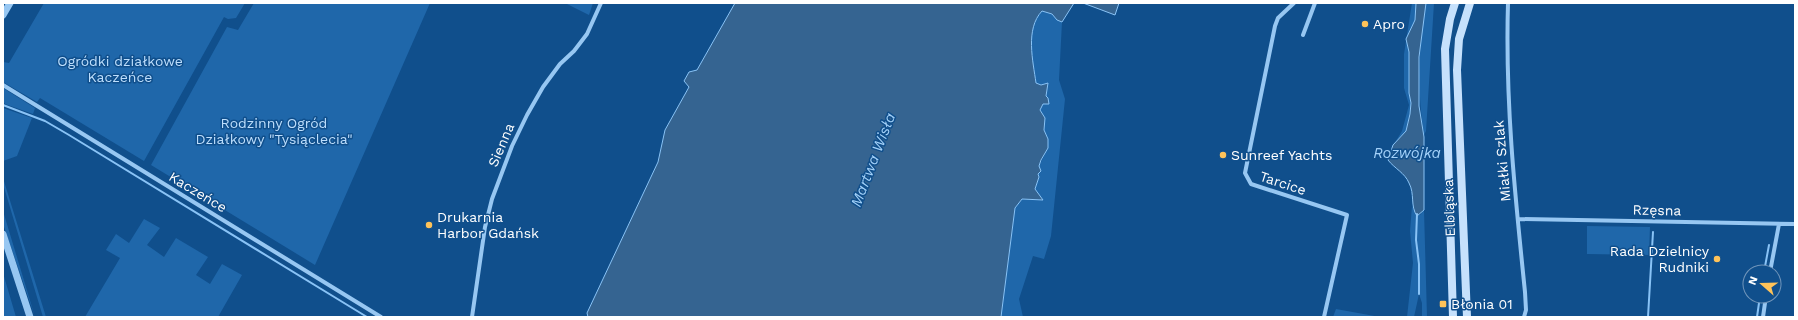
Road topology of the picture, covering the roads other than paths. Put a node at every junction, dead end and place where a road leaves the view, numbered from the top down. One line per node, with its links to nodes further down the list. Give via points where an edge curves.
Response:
1 (10, 3): 8 (street)
2 (601, 3): 19 (street, Sienna, via 587,34 560,64 539,93 512,146 492,199 485,227)
3 (1294, 3): 20 (street, Tarcice, via 1278,18 1274,26 1245,173 1251,184 1347,215)
4 (1314, 3): 9 (street)
5 (1455, 3): 21 (main road, Elbląska, via 1447,34 1445,66)
6 (1470, 3): 22 (main road, Elbląska, via 1459,39 1457,70)
7 (1508, 3): 11 (street, Miałki Szlak, via 1507,83)
8 (3, 15)
9 (1303, 36)
10 (3, 85): 18 (street, Kaczeńce)
11 (1518, 219): 12 (street, Rzęsna); 23 (street, Miałki Szlak, via 1525,292)
12 (1779, 224): 13 (street, Rzęsna); 15 (street)
13 (1795, 224)
14 (3, 234): 17 (street)
15 (1772, 264)
16 (1765, 304): 24 (street)
17 (30, 317)
18 (381, 317)
19 (472, 317)
20 (1324, 317)
21 (1454, 317)
22 (1467, 317)
23 (1524, 317)
24 (1763, 317)

